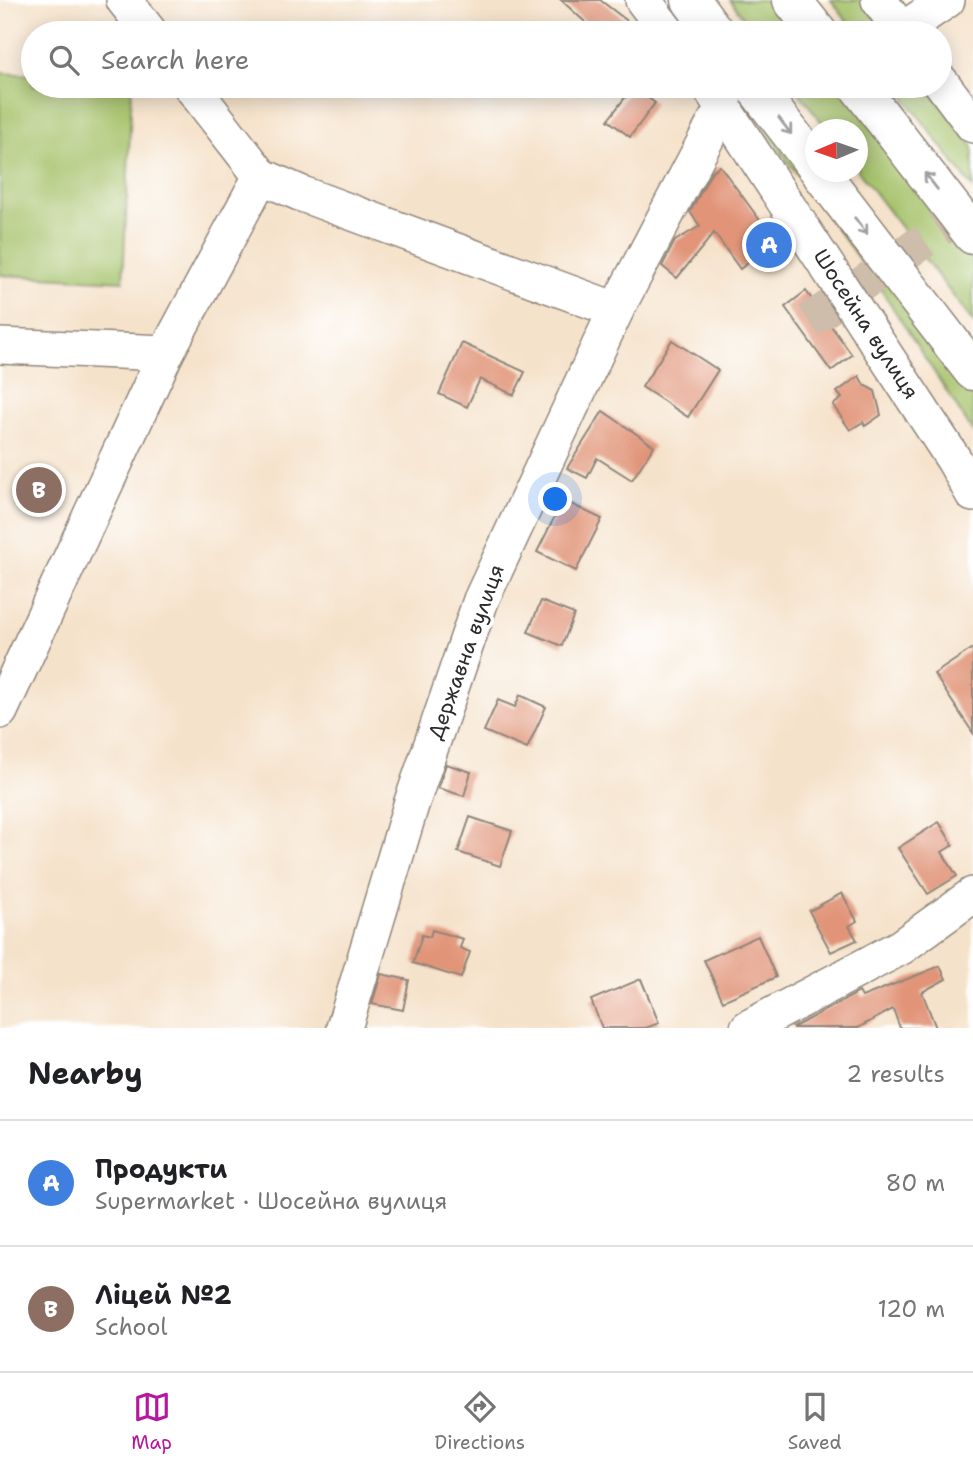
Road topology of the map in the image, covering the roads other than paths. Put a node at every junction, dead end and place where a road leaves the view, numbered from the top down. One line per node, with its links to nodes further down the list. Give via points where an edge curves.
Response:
1 (124, 0): 7 (street)
2 (643, 0): 8 (street)
3 (691, 0): 9 (highway)
4 (792, 0): 10 (highway)
5 (879, 0): 11 (street)
6 (947, 0): 12 (street)
7 (141, 21)
8 (659, 21)
9 (706, 21)
10 (809, 21)
11 (894, 21)
12 (917, 21)
13 (952, 97): 19 (street)
14 (200, 98): 21 (street)
15 (726, 98): 24 (street, Державна вулиця)
16 (733, 98): 28 (street, Шосейна вулиця)
17 (736, 98): 20 (highway, one-way to 20)
18 (867, 98): 23 (highway, one-way to 18)
19 (973, 125)
20 (805, 157)
21 (261, 176): 24 (street); 26 (street)
22 (828, 182): 27 (highway, one-way to 27)
23 (973, 235)
24 (616, 310): 31 (street, Державна вулиця, via 481,600 411,806)
25 (0, 346): 26 (street)
26 (166, 353): 29 (street)
27 (973, 371)
28 (973, 494)
29 (0, 710)
30 (973, 895): 32 (street, via 901,947)
31 (344, 1028)
32 (748, 1028)

